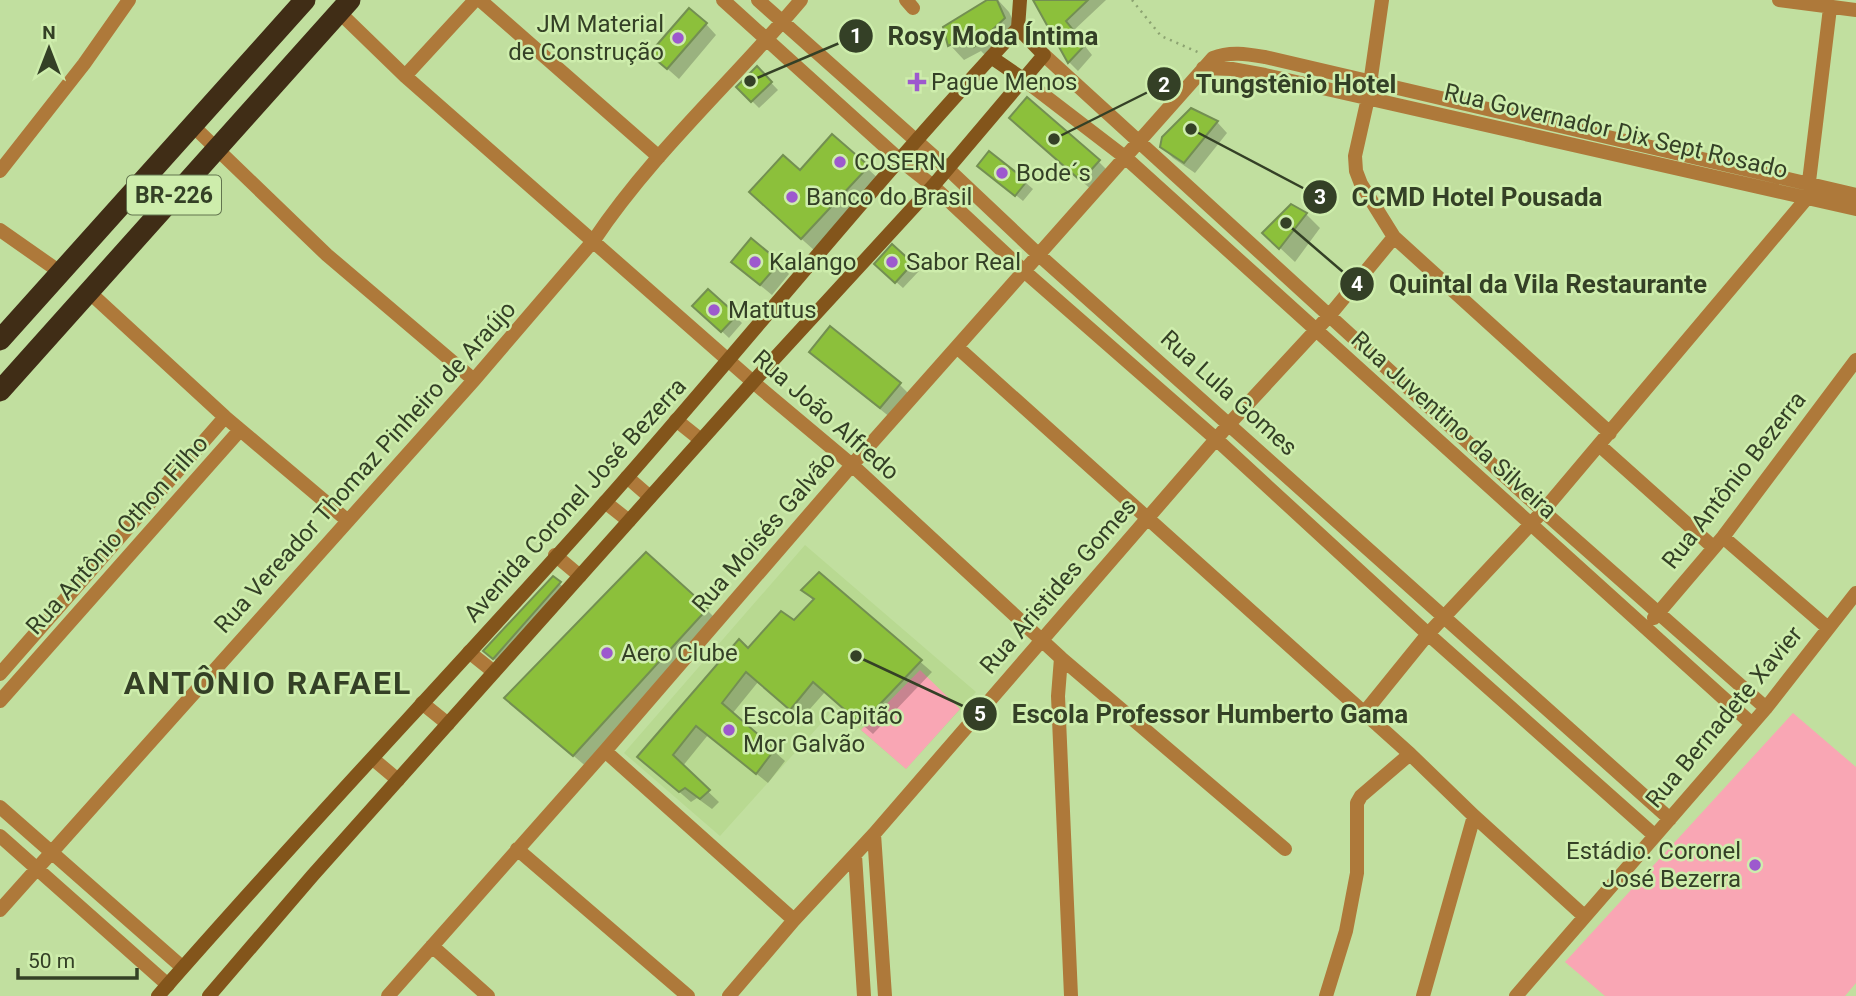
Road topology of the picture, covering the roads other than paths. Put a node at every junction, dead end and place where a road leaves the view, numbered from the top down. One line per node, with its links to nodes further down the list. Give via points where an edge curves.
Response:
1 (129, 0): 32 (street)
2 (475, 0): 20 (street)
3 (480, 0): 28 (street)
4 (723, 0): 16 (street, Rua Lula Gomes)
5 (758, 0): 14 (street, Rua Lula Gomes)
6 (801, 0): 14 (street, Rua Vereador Thomaz Pinheiro de Araújo)
7 (1020, 0): 15 (street)
8 (1382, 0): 22 (street)
9 (1779, 0): 12 (street)
10 (297, 3): 24 (highway, BR-226)
11 (344, 6): 20 (street, Rua João Alfredo); 27 (highway, BR-226)
12 (1829, 8): 13 (street); 34 (street)
13 (1856, 10)
14 (783, 21): 16 (street, Rua Vereador Thomaz Pinheiro de Araújo); 25 (street, Rua Lula Gomes)
15 (1018, 28): 17 (street, Rua Juventino da Silveira); 18 (street, Avenida Coronel José Bezerra)
16 (767, 38): 28 (street, Rua Vereador Thomaz Pinheiro de Araújo); 30 (street, Rua Lula Gomes)
17 (1044, 55): 21 (street); 26 (street, Rua Juventino da Silveira)
18 (991, 57): 21 (street, Rua Juventino da Silveira); 25 (street, Avenida Coronel José Bezerra)
19 (1208, 63): 22 (street, Rua Governador Dix Sept Rosado, via 1222,55 1241,54); 23 (street, Rua Governador Dix Sept Rosado); 26 (street, Rua Moisés Galvão)
20 (405, 76): 40 (street, Rua João Alfredo)
21 (1023, 79): 29 (street, Rua Juventino da Silveira); 31 (street)
22 (1369, 82): 23 (street); 34 (street, Rua Governador Dix Sept Rosado)
23 (1368, 98): 34 (street, Rua Governador Dix Sept Rosado); 39 (street, via 1356,171)
24 (192, 125): 27 (street); 44 (highway, BR-226)
25 (915, 142): 30 (street, Avenida Coronel José Bezerra); 31 (street, Rua Lula Gomes)
26 (1140, 142): 29 (street, Rua Moisés Galvão); 38 (street, Rua Juventino da Silveira)
27 (217, 147): 45 (highway, BR-226); 52 (street, via 327,255)
28 (659, 157): 40 (street, Rua Vereador Thomaz Pinheiro de Araújo)
29 (1126, 158): 41 (street, Rua Juventino da Silveira); 42 (street, Rua Moisés Galvão)
30 (900, 160): 33 (street, Rua Lula Gomes); 50 (street, Avenida Coronel José Bezerra)
31 (948, 169): 33 (street); 42 (street, Rua Lula Gomes)
32 (0, 171)
33 (933, 187): 43 (street, Rua Lula Gomes); 53 (street)
34 (1807, 191): 35 (street, Rua Governador Dix Sept Rosado); 36 (street, Rua Governador Dix Sept Rosado); 61 (street)
35 (1856, 195)
36 (1856, 209)
37 (0, 230): 44 (street)
38 (1243, 236): 41 (street); 46 (street, Rua Juventino da Silveira)
39 (1394, 237): 46 (street, Rua Aristides Gomes); 61 (street)
40 (594, 240): 50 (street, Rua João Alfredo); 52 (street, Rua Vereador Thomaz Pinheiro de Araújo)
41 (1229, 250): 47 (street, Rua Juventino da Silveira)
42 (1039, 255): 43 (street, Rua Moisés Galvão); 58 (street, Rua Lula Gomes)
43 (1024, 271): 49 (street, Rua Moisés Galvão); 62 (street, Rua Lula Gomes)
44 (60, 272): 48 (highway, BR-226)
45 (88, 291): 54 (highway, BR-226); 56 (street)
46 (1329, 316): 47 (street, Rua Aristides Gomes); 55 (street, Rua Juventino da Silveira)
47 (1315, 330): 58 (street, Rua Aristides Gomes); 59 (street, Rua Juventino da Silveira)
48 (0, 340)
49 (957, 347): 65 (street, Rua Moisés Galvão); 70 (street)
50 (730, 360): 53 (street, Rua João Alfredo); 57 (street, Avenida Coronel José Bezerra)
51 (1856, 360): 75 (street, Rua Antônio Bezerra)
52 (474, 380): 72 (street, Rua Vereador Thomaz Pinheiro de Araújo)
53 (753, 382): 63 (street); 65 (street, Rua João Alfredo)
54 (0, 391)
55 (1435, 412): 59 (street); 69 (street, Rua Juventino da Silveira)
56 (225, 417): 60 (street); 89 (street, Rua Antônio Othon Filho)
57 (676, 420): 63 (street); 66 (street, Avenida Coronel José Bezerra)
58 (1230, 423): 62 (street, Rua Aristides Gomes); 74 (street, Rua Lula Gomes)
59 (1422, 427): 73 (street, Rua Juventino da Silveira)
60 (240, 430): 72 (street); 91 (street, Rua Antônio Othon Filho)
61 (1610, 433): 64 (street)
62 (1216, 439): 70 (street, Rua Aristides Gomes); 76 (street, Rua Lula Gomes)
63 (701, 440): 67 (street)
64 (1599, 445): 69 (street); 75 (street)
65 (852, 465): 85 (street, Rua João Alfredo); 98 (street, Rua Moisés Galvão)
66 (626, 477): 67 (street); 68 (street, Avenida Coronel José Bezerra)
67 (650, 497): 71 (street)
68 (605, 502): 71 (street); 77 (street, Avenida Coronel José Bezerra)
69 (1543, 511): 73 (street); 80 (street, Rua Juventino da Silveira)
70 (1148, 518): 85 (street, Rua Aristides Gomes); 94 (street)
71 (629, 520): 78 (street)
72 (348, 521): 110 (street, Rua Vereador Thomaz Pinheiro de Araújo)
73 (1530, 525): 81 (street); 82 (street, Rua Juventino da Silveira)
74 (1345, 528): 76 (street); 81 (street, Rua Lula Gomes)
75 (1718, 542): 80 (street, Rua Antônio Bezerra); 83 (street)
76 (1331, 544): 84 (street, Rua Lula Gomes)
77 (555, 555): 78 (street); 86 (street, Avenida Coronel José Bezerra)
78 (580, 576): 88 (street)
79 (1856, 593): 83 (street, Rua Bernadete Xavier)
80 (1659, 612): 82 (street, Rua Antônio Bezerra); 93 (street, Rua Juventino da Silveira)
81 (1444, 618): 84 (street); 90 (street, Rua Lula Gomes)
82 (1646, 628): 97 (street, Rua Juventino da Silveira)
83 (1828, 628): 93 (street, Rua Bernadete Xavier)
84 (1428, 634): 94 (street); 95 (street, Rua Lula Gomes)
85 (1040, 640): 87 (street, Rua João Alfredo); 105 (street, Rua Aristides Gomes)
86 (469, 652): 88 (street); 92 (street, Avenida Coronel José Bezerra)
87 (1060, 659): 109 (street, Rua João Alfredo); 128 (street)
88 (494, 672): 96 (street)
89 (0, 674)
90 (1536, 700): 95 (street); 104 (street, Rua Lula Gomes)
91 (0, 701)
92 (422, 703): 96 (street); 100 (street, Avenida Coronel José Bezerra)
93 (1766, 708): 97 (street, Rua Bernadete Xavier)
94 (1364, 713): 99 (street)
95 (1521, 717): 107 (street, Rua Lula Gomes)
96 (447, 724): 101 (street)
97 (1752, 724): 104 (street, Rua Bernadete Xavier)
98 (605, 751): 108 (street, Rua Moisés Galvão); 115 (street)
99 (1410, 754): 103 (street); 129 (street, via 1357,803 1357,873 1346,931)
100 (373, 759): 101 (street); 119 (street, Avenida Coronel José Bezerra)
101 (398, 780): 121 (street)
102 (0, 807): 110 (street)
103 (1474, 816): 114 (street); 130 (street)
104 (1670, 819): 107 (street, Rua Bernadete Xavier)
105 (874, 834): 111 (street, Rua Aristides Gomes); 117 (street)
106 (0, 835): 112 (street)
107 (1654, 835): 114 (street, Rua Bernadete Xavier)
108 (517, 849): 116 (street, Rua Moisés Galvão); 124 (street)
109 (1285, 849)
110 (52, 853): 112 (street, Rua Vereador Thomaz Pinheiro de Araújo); 119 (street)
111 (855, 855): 115 (street, Rua Aristides Gomes); 118 (street)
112 (37, 869): 113 (street, Rua Vereador Thomaz Pinheiro de Araújo); 120 (street)
113 (0, 911)
114 (1584, 916): 131 (street, Rua Bernadete Xavier)
115 (794, 920): 125 (street, Rua Aristides Gomes)
116 (432, 946): 122 (street, Rua Moisés Galvão); 123 (street)
117 (883, 959): 118 (street); 127 (street)
118 (861, 961): 126 (street)
119 (182, 967): 120 (street, Avenida Coronel José Bezerra)
120 (163, 990)
121 (209, 996)
122 (388, 996)
123 (488, 996)
124 (688, 996)
125 (729, 996)
126 (863, 996)
127 (885, 996)
128 (1071, 996)
129 (1326, 996)
130 (1423, 996)
131 (1516, 996)

